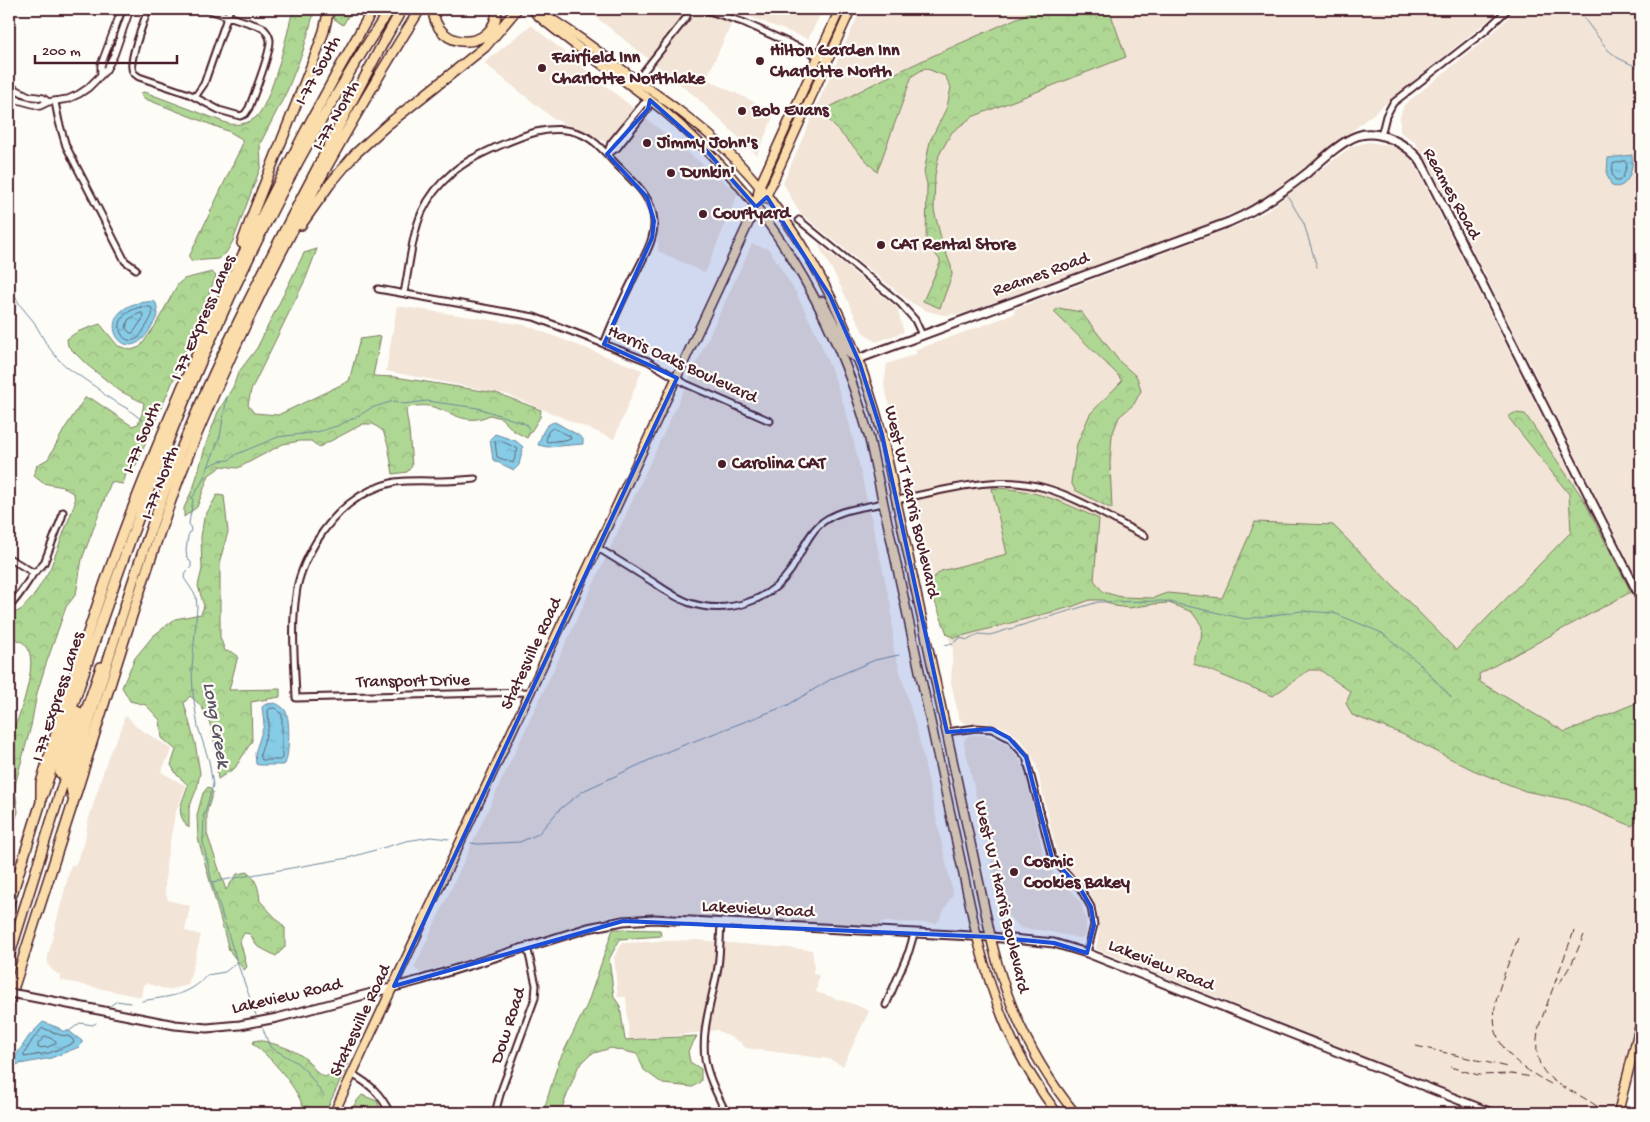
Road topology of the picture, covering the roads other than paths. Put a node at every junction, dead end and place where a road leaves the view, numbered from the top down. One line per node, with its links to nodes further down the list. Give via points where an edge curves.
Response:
1 (122, 9): 26 (street, via 101,65)
2 (130, 9): 26 (street, via 114,55)
3 (148, 9): 30 (street, via 132,59 134,73)
4 (206, 9): 22 (street)
5 (230, 9): 22 (street)
6 (328, 9): 42 (highway, via 316,54 253,212)
7 (373, 9): 42 (highway, I-77 South, via 294,152)
8 (390, 9): 61 (highway, I 77 Express Lanes, via 302,156 235,286 167,444)
9 (402, 9): 60 (highway, I 77 Express Lanes, via 272,255 212,377 159,507)
10 (420, 9): 39 (highway, I-77 North, via 344,136)
11 (433, 9): 12 (highway, via 435,21 442,31 451,38 466,41 479,39 489,31)
12 (497, 9)
13 (518, 9): 39 (highway, via 485,47 355,154 322,194)
14 (531, 9): 31 (main road, West W T Harris Boulevard, via 554,30)
15 (535, 9): 27 (main road, West W T Harris Boulevard)
16 (690, 9): 27 (street)
17 (703, 9): 24 (street)
18 (840, 9): 24 (main road, Statesville Road)
19 (846, 9): 23 (main road, via 841,22)
20 (851, 9): 23 (main road, Statesville Road)
21 (1508, 9): 33 (street, via 1394,104 1386,116)
22 (228, 16): 30 (street, via 204,84); 30 (street, via 262,28 270,38 249,108 240,116 219,110)
23 (843, 26): 25 (main road, Statesville Road)
24 (818, 56): 25 (street); 35 (main road, Statesville Road)
25 (828, 61): 36 (main road, Statesville Road)
26 (101, 74): 32 (street, via 79,94 68,100)
27 (637, 80): 35 (main road, West W T Harris Boulevard, via 714,140)
28 (9, 86): 32 (street)
29 (9, 94): 32 (street, via 29,104 40,106)
30 (196, 97)
31 (650, 100): 34 (street, via 648,109 617,148); 37 (main road, West W T Harris Boulevard, via 718,162)
32 (51, 102): 40 (street, via 73,160 125,261)
33 (1381, 136): 45 (main road, Reames Road, via 1362,135 1348,141 1277,196 1243,216); 58 (main road, Reames Road, via 1404,144 1421,162)
34 (607, 154): 44 (street, via 581,134 552,130 530,132 462,165 444,180 421,214); 46 (street, via 647,197 654,221 652,238)
35 (759, 187): 36 (main road, West W T Harris Boulevard); 37 (main road, Statesville Road)
36 (767, 197): 37 (main road, Statesville Road); 47 (main road, West W T Harris Boulevard, via 822,280)
37 (756, 207): 41 (main road, West W T Harris Boulevard); 48 (main road, Statesville Road)
38 (799, 220): 45 (street, via 900,303 915,320)
39 (278, 258): 64 (highway, I-77 North, via 220,380 167,510)
40 (136, 269)
41 (800, 271): 47 (main road, via 825,305 846,350); 52 (main road, West W T Harris Boulevard, via 847,368 864,420)
42 (229, 283): 65 (highway, I-77 South, via 172,409 111,566 40,782)
43 (378, 289): 44 (street, Harris Oaks Boulevard)
44 (404, 294): 46 (street, Harris Oaks Boulevard, via 527,315)
45 (922, 335): 47 (main road, Reames Road)
46 (604, 344): 48 (street, Harris Oaks Boulevard, via 648,361)
47 (858, 359): 51 (main road, West W T Harris Boulevard, via 877,416)
48 (678, 378): 49 (street, Harris Oaks Boulevard); 55 (main road, Statesville Road)
49 (770, 421)
50 (475, 479): 62 (street, Transport Drive, via 383,485 356,498 329,523 304,564 296,594 296,698)
51 (897, 500): 54 (street, via 969,485 1000,482 1030,485 1062,494); 63 (main road, West W T Harris Boulevard)
52 (883, 504): 55 (street, via 848,510 826,520 813,533 779,584 761,598 738,606 712,607 689,602); 69 (main road, West W T Harris Boulevard)
53 (63, 512): 57 (street, via 44,563)
54 (1145, 536)
55 (598, 548): 62 (main road, Statesville Road)
56 (9, 558): 57 (street)
57 (34, 573): 59 (street)
58 (1641, 599)
59 (9, 607)
60 (121, 618): 64 (highway, I 77 Express Lanes, via 70,783); 74 (highway, via 88,702)
61 (99, 628): 65 (highway, I 77 Express Lanes); 70 (highway, via 70,738)
62 (531, 692): 75 (main road, Statesville Road)
63 (947, 732): 71 (main road, West W T Harris Boulevard); 73 (street, via 992,729 1009,738 1026,757 1052,858 1080,888 1091,907 1094,925)
64 (74, 800): 77 (highway, I-77 North)
65 (41, 802): 66 (highway, I-77 South)
66 (9, 904)
67 (722, 924): 68 (main road, Lakeview Road); 72 (main road, Lakeview Road, via 623,921); 85 (street, via 705,1039 710,1079)
68 (914, 934): 69 (main road, Lakeview Road); 78 (street)
69 (977, 937): 71 (main road, Lakeview Road); 81 (main road, West W T Harris Boulevard, via 1000,1015)
70 (9, 938)
71 (991, 938): 73 (main road, Lakeview Road, via 1054,943); 88 (main road, West W T Harris Boulevard, via 1006,991 1022,1029 1046,1073)
72 (527, 946): 75 (main road, Lakeview Road); 84 (street, Dow Road, via 535,977 535,998)
73 (1087, 953): 89 (main road, Lakeview Road)
74 (9, 957)
75 (394, 986): 76 (main road, Lakeview Road, bridge, via 263,1021 217,1028 162,1024); 80 (main road, Statesville Road)
76 (9, 993)
77 (9, 1002)
78 (886, 1005)
79 (1641, 1021): 90 (main road)
80 (352, 1074): 82 (main road, Statesville Road); 83 (street, via 377,1092)
81 (1040, 1090): 86 (main road, West W T Harris Boulevard); 87 (main road)
82 (334, 1113)
83 (390, 1113)
84 (496, 1113)
85 (726, 1113)
86 (1057, 1113)
87 (1064, 1113)
88 (1075, 1113)
89 (1492, 1113)
90 (1618, 1113)

